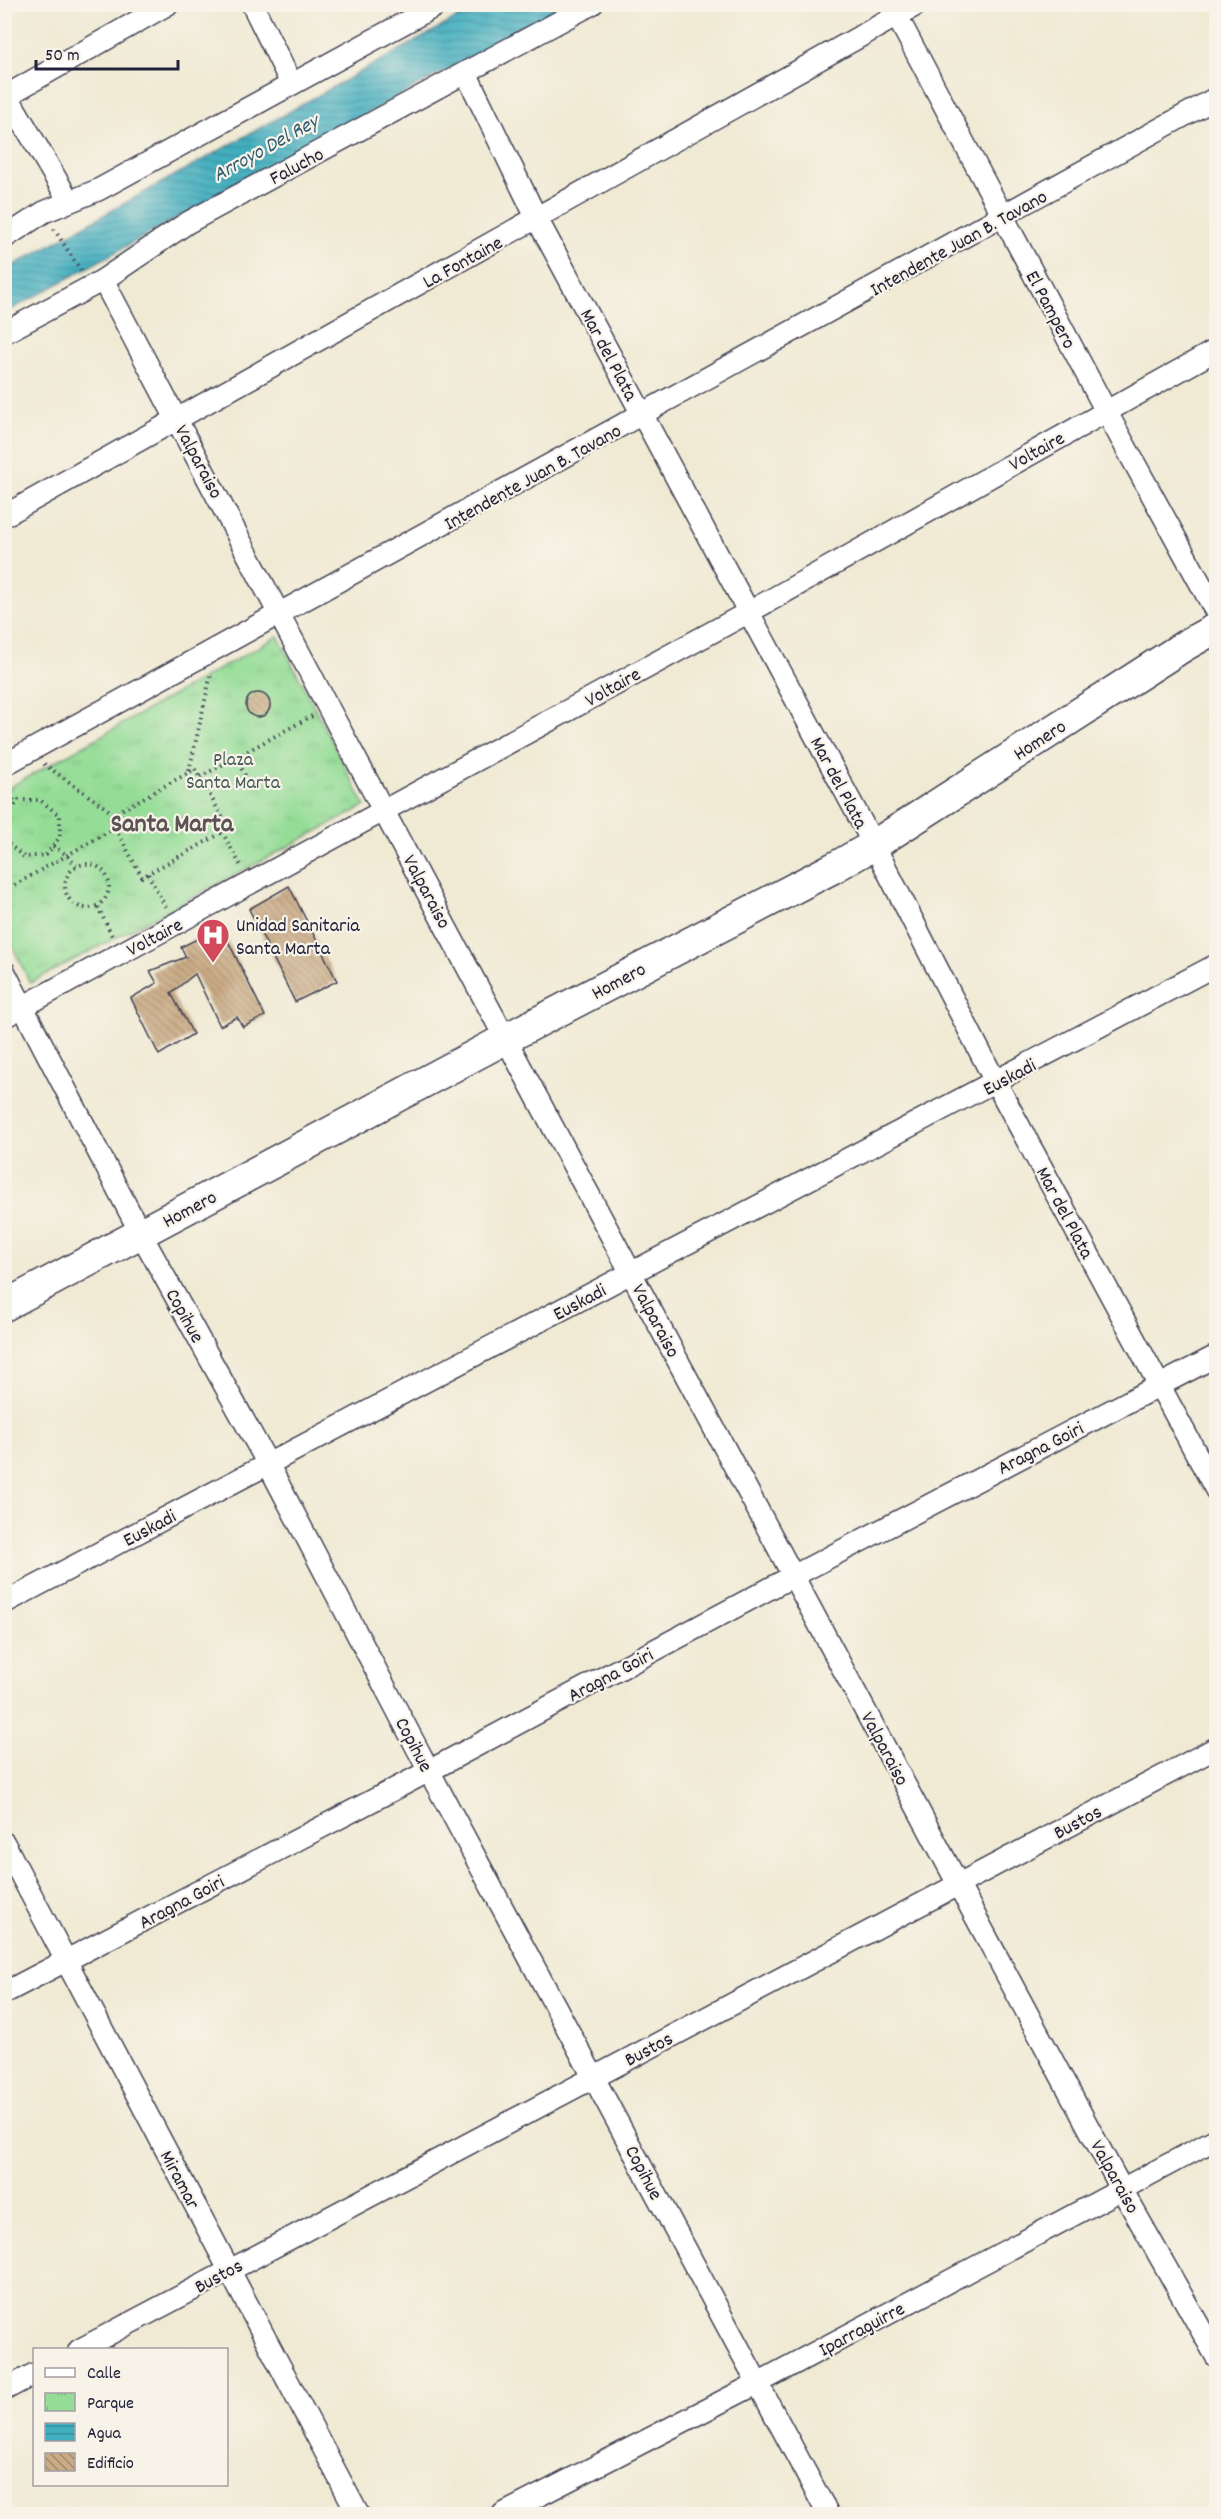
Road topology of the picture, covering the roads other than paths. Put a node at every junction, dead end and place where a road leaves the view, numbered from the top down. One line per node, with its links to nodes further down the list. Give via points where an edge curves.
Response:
1 (168, 4): 9 (street)
2 (252, 4): 8 (street)
3 (439, 4): 8 (street)
4 (592, 4): 7 (street, Falucho)
5 (918, 4): 6 (street, La Fontaine)
6 (894, 10): 12 (street, El Pampero); 13 (street, La Fontaine)
7 (466, 73): 13 (street, Mar del Plata); 15 (street, Falucho, via 187,223)
8 (291, 83): 11 (street, via 98,190)
9 (6, 94): 11 (street)
10 (1216, 98): 12 (street, Intendente Juan B. Tavano)
11 (69, 201): 14 (street)
12 (1004, 217): 18 (street, El Pampero); 19 (street, Intendente Juan B. Tavano)
13 (537, 219): 19 (street, Mar del Plata); 20 (street, La Fontaine)
14 (4, 238)
15 (103, 280): 16 (street, Falucho); 20 (street, Valparaiso)
16 (4, 333)
17 (1216, 350): 18 (street, Voltaire)
18 (1106, 411): 22 (street, Voltaire); 23 (street, El Pampero)
19 (642, 415): 22 (street, Mar del Plata); 24 (street, Intendente Juan B. Tavano)
20 (178, 419): 21 (street, La Fontaine); 24 (street, Valparaiso)
21 (4, 516)
22 (749, 612): 27 (street, Voltaire); 28 (street, Mar del Plata)
23 (1216, 612)
24 (280, 615): 26 (street, Intendente Juan B. Tavano); 27 (street, Valparaiso)
25 (1216, 628): 28 (main road, Homero)
26 (4, 765)
27 (385, 810): 31 (street, Voltaire); 32 (street, Valparaiso)
28 (874, 845): 32 (main road, Homero); 33 (street, Mar del Plata)
29 (1216, 965): 33 (street, Euskadi)
30 (4, 971): 31 (street, Copihue)
31 (13, 1012): 34 (street, Copihue)
32 (507, 1038): 34 (main road, Homero); 35 (street, Valparaiso)
33 (996, 1083): 35 (street, Euskadi); 38 (street, Mar del Plata)
34 (141, 1234): 36 (main road, Homero); 39 (street, Copihue)
35 (632, 1273): 39 (street, Euskadi); 41 (street, Valparaiso)
36 (4, 1306)
37 (1216, 1356): 38 (street, Aragna Goiri)
38 (1160, 1385): 40 (street, Mar del Plata); 41 (street, Aragna Goiri)
39 (268, 1464): 42 (street, Euskadi); 44 (street, Copihue)
40 (1216, 1490)
41 (795, 1575): 44 (street, Aragna Goiri); 46 (street, Valparaiso)
42 (4, 1603)
43 (1216, 1748): 46 (street, Bustos)
44 (429, 1771): 47 (street, Aragna Goiri); 49 (street, Copihue)
45 (4, 1843): 47 (street, Miramar)
46 (958, 1884): 49 (street, Bustos); 51 (street, Valparaiso)
47 (67, 1960): 48 (street, Aragna Goiri); 52 (street, Miramar)
48 (4, 1993)
49 (593, 2076): 52 (street, Bustos); 56 (street, Copihue)
50 (1216, 2139): 51 (street, Iparraguirre)
51 (1121, 2188): 54 (street, Valparaiso); 56 (street, Iparraguirre)
52 (228, 2269): 53 (street, Bustos); 58 (street, Miramar)
53 (81, 2348)
54 (1216, 2356)
55 (33, 2375): 57 (street)
56 (759, 2383): 59 (street, Iparraguirre); 60 (street, Copihue)
57 (4, 2390)
58 (358, 2514)
59 (503, 2514)
60 (828, 2514)

